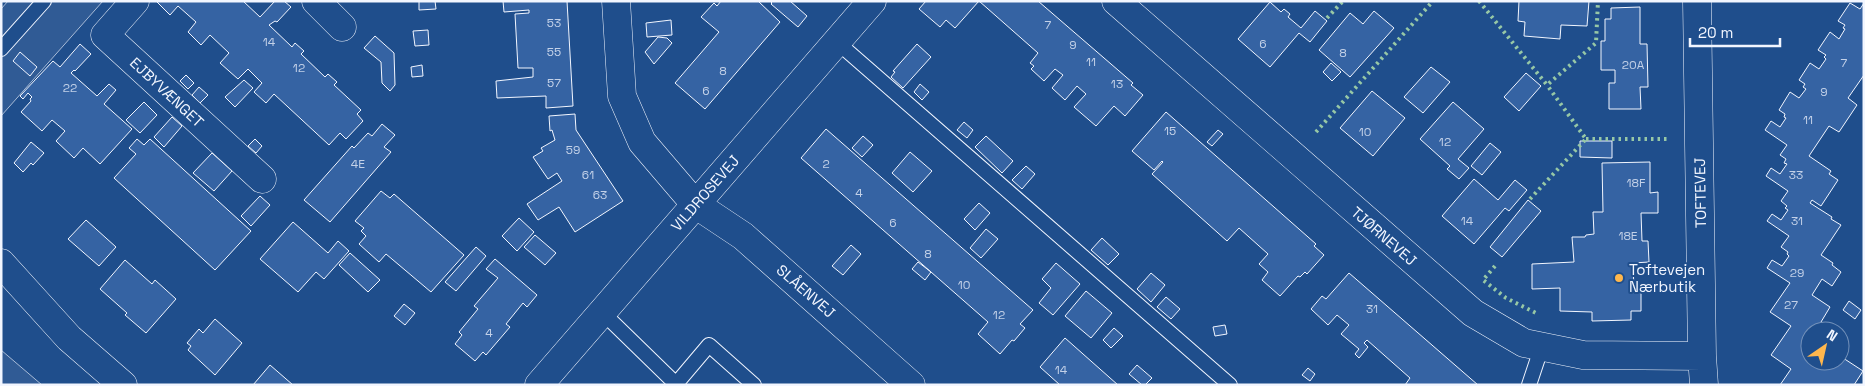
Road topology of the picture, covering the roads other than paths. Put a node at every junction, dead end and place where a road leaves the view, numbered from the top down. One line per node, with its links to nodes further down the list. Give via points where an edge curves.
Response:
1 (44, 1): 10 (lane)
2 (135, 1): 11 (street, EJBYVÆNGET, via 105,35)
3 (316, 1): 8 (street)
4 (616, 1): 12 (street, SLÅENVEJ, via 622,96 642,142)
5 (872, 1): 9 (street, VILDROSEVEJ)
6 (1116, 1): 17 (street, TJØRNEVEJ, via 1473,313 1524,343)
7 (1697, 1): 18 (street, TOFTEVEJ)
8 (342, 27)
9 (837, 42): 12 (street, VILDROSEVEJ); 24 (lane)
10 (1, 49)
11 (262, 180)
12 (695, 204): 15 (street, VILDROSEVEJ); 23 (street, SLÅENVEJ, via 743,236)
13 (1, 264): 16 (street)
14 (1, 291): 16 (street)
15 (602, 312): 19 (lane); 21 (street, VILDROSEVEJ)
16 (69, 338): 20 (street)
17 (1542, 346): 18 (street, TJØRNEVEJ, via 1583,355); 25 (lane)
18 (1702, 356): 26 (street, TOFTEVEJ)
19 (676, 384): 22 (lane, via 709,345)
20 (122, 385)
21 (539, 385)
22 (754, 385)
23 (911, 385)
24 (1230, 385)
25 (1529, 385)
26 (1704, 385)

